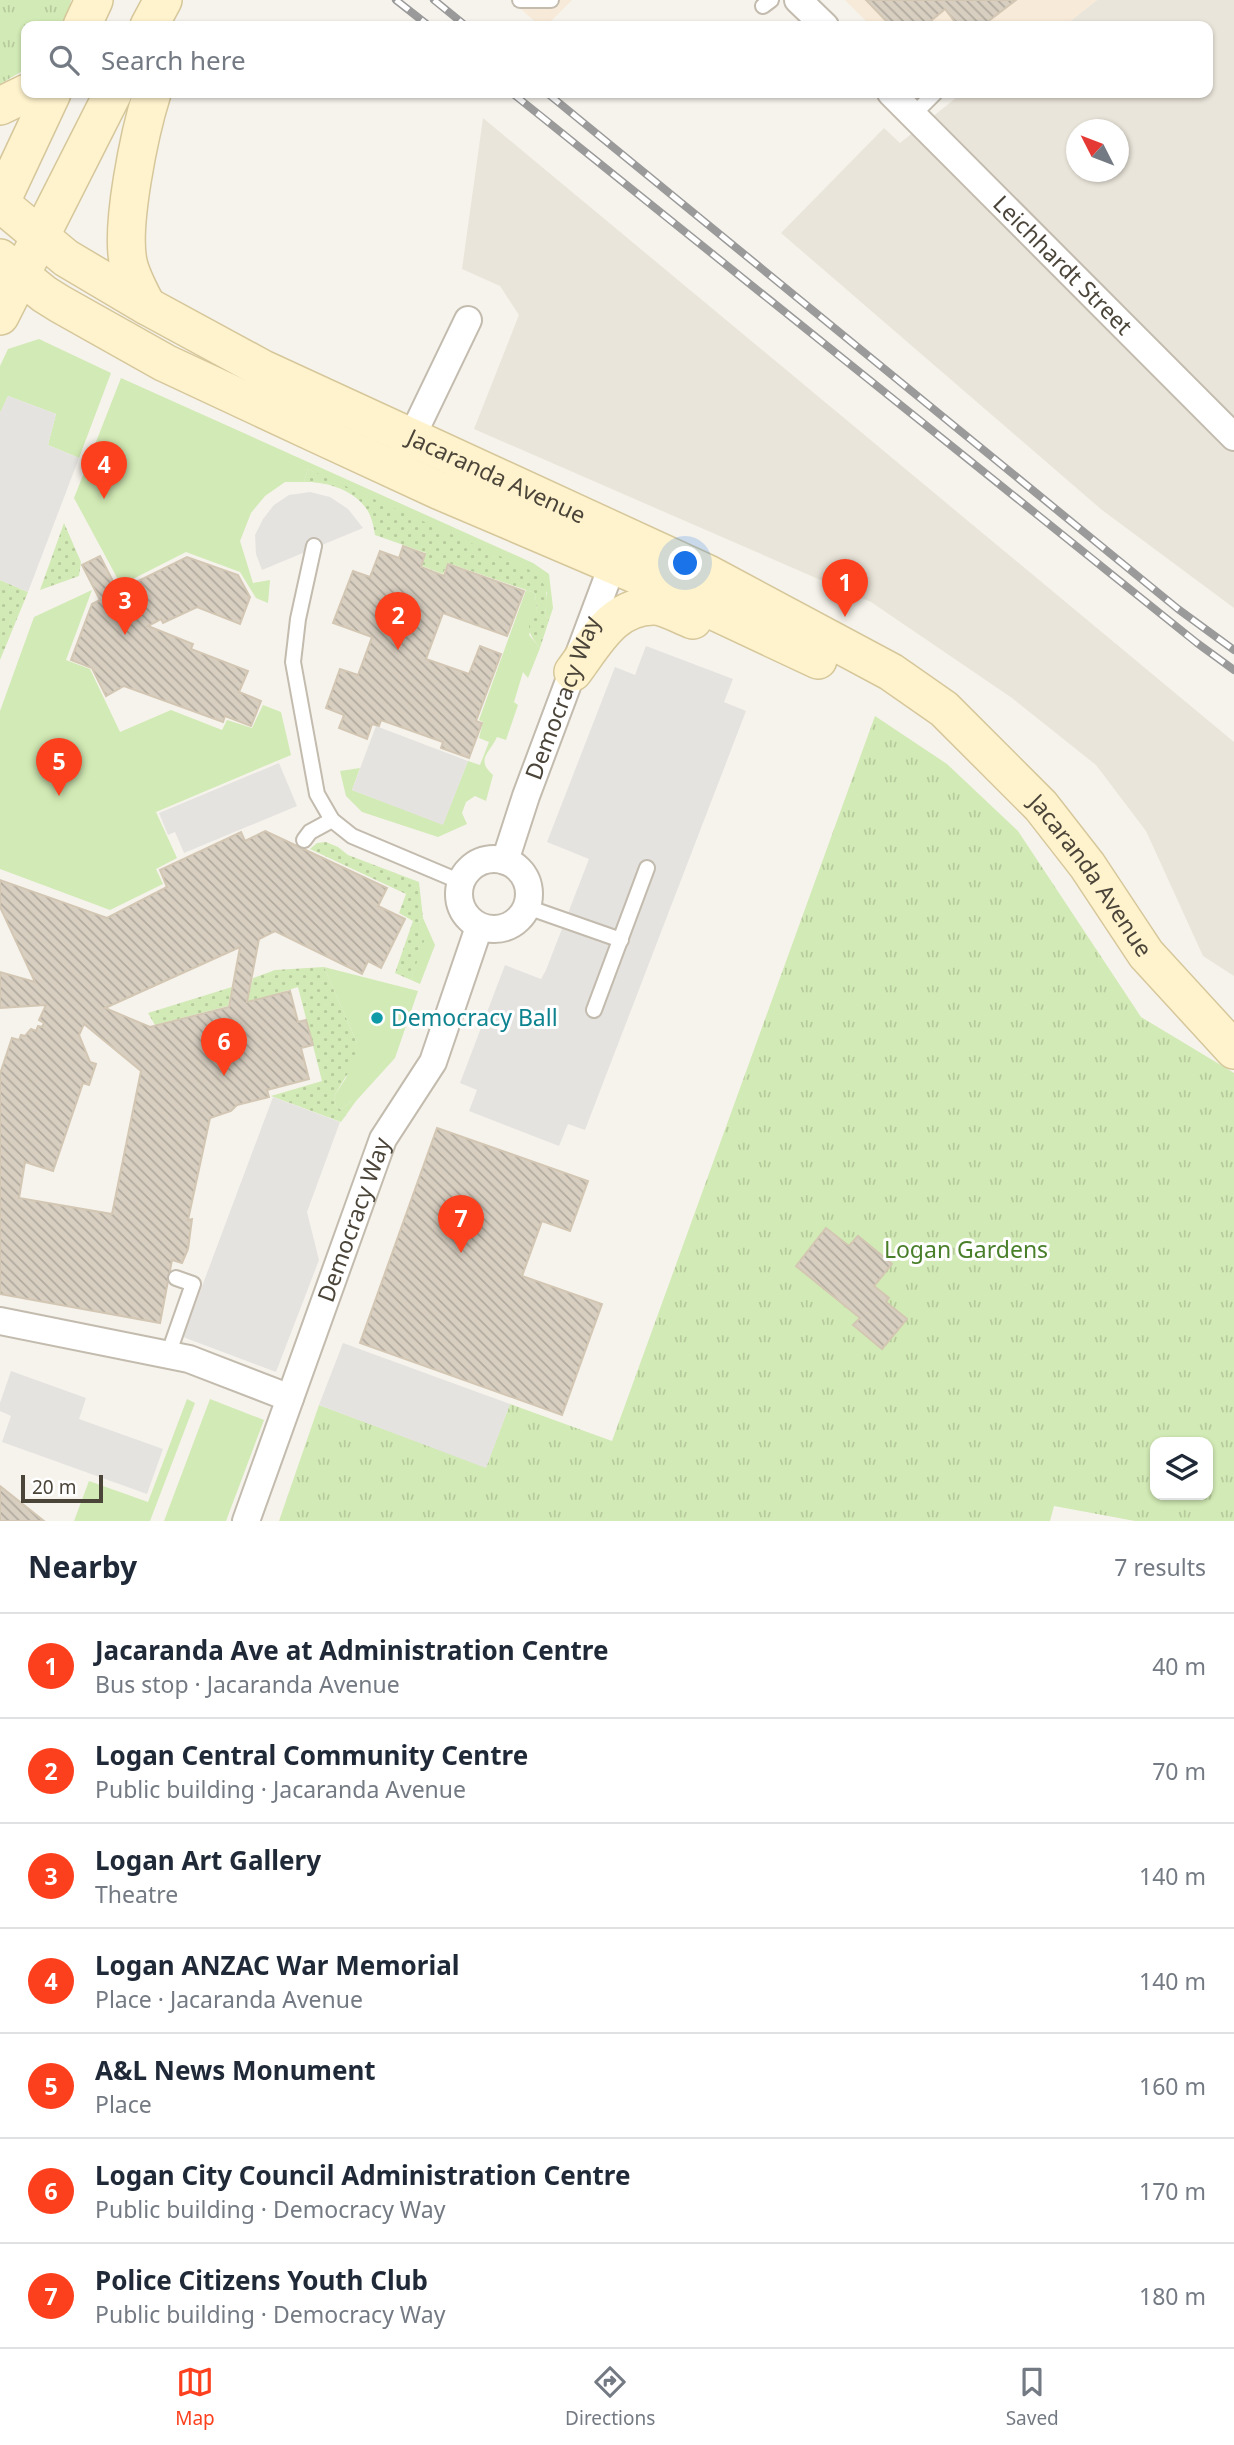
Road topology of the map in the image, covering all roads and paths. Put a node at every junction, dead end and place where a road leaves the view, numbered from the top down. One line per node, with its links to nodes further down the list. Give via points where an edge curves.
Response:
1 (94, 0): 7 (street)
2 (163, 0): 8 (street)
3 (183, 0): 9 (street)
4 (520, 0): 5 (lane)
5 (551, 0)
6 (798, 0): 10 (street)
7 (84, 21)
8 (152, 21)
9 (176, 21)
10 (820, 21)
11 (21, 96): 17 (street)
12 (50, 98): 19 (street)
13 (110, 98): 20 (street)
14 (150, 98): 22 (street, via 134,177 127,243 128,265)
15 (896, 98): 18 (street, Leichhardt Street)
16 (930, 98): 18 (lane)
17 (0, 106)
18 (912, 115): 25 (street, Leichhardt Street)
19 (0, 204): 20 (street, Jacaranda Avenue)
20 (40, 236): 21 (street); 22 (street, Jacaranda Avenue, via 66,258)
21 (10, 267): 23 (street); 27 (street, Jacaranda Avenue, via 44,294 165,363)
22 (147, 306): 26 (street, Jacaranda Avenue, via 264,369)
23 (0, 316)
24 (468, 320): 26 (street)
25 (1234, 437)
26 (412, 438): 27 (street); 29 (street, Jacaranda Avenue)
27 (394, 470): 29 (street, Jacaranda Avenue)
28 (314, 546): 33 (lane, via 293,662 317,794)
29 (618, 550): 30 (street, Jacaranda Avenue); 31 (street, Democracy Way); 32 (street, Jacaranda Avenue, via 708,574 891,672 944,709)
30 (842, 671): 31 (street, via 781,659 657,606 626,611 612,621); 32 (street, Jacaranda Avenue)
31 (573, 672): 35 (street, Democracy Way)
32 (988, 752): 41 (street, Jacaranda Avenue, via 1062,832 1146,954)
33 (332, 820): 34 (lane); 37 (lane, via 352,836)
34 (304, 840)
35 (505, 861): 37 (street, via 484,861); 38 (street, via 523,874 528,885)
36 (647, 868): 40 (lane)
37 (461, 882): 39 (street, via 460,903 471,921)
38 (527, 907): 39 (street, via 502,929); 40 (lane)
39 (480, 926): 48 (street, Democracy Way, via 433,1062 383,1139)
40 (621, 940): 42 (lane)
41 (1189, 1001): 43 (street, Jacaranda Avenue); 44 (street, Jacaranda Avenue)
42 (594, 1010)
43 (1234, 1023)
44 (1234, 1050)
45 (176, 1278): 47 (lane, via 193,1284)
46 (0, 1321): 47 (street)
47 (168, 1355): 48 (street)
48 (290, 1398): 49 (street, Democracy Way)
49 (246, 1521)

